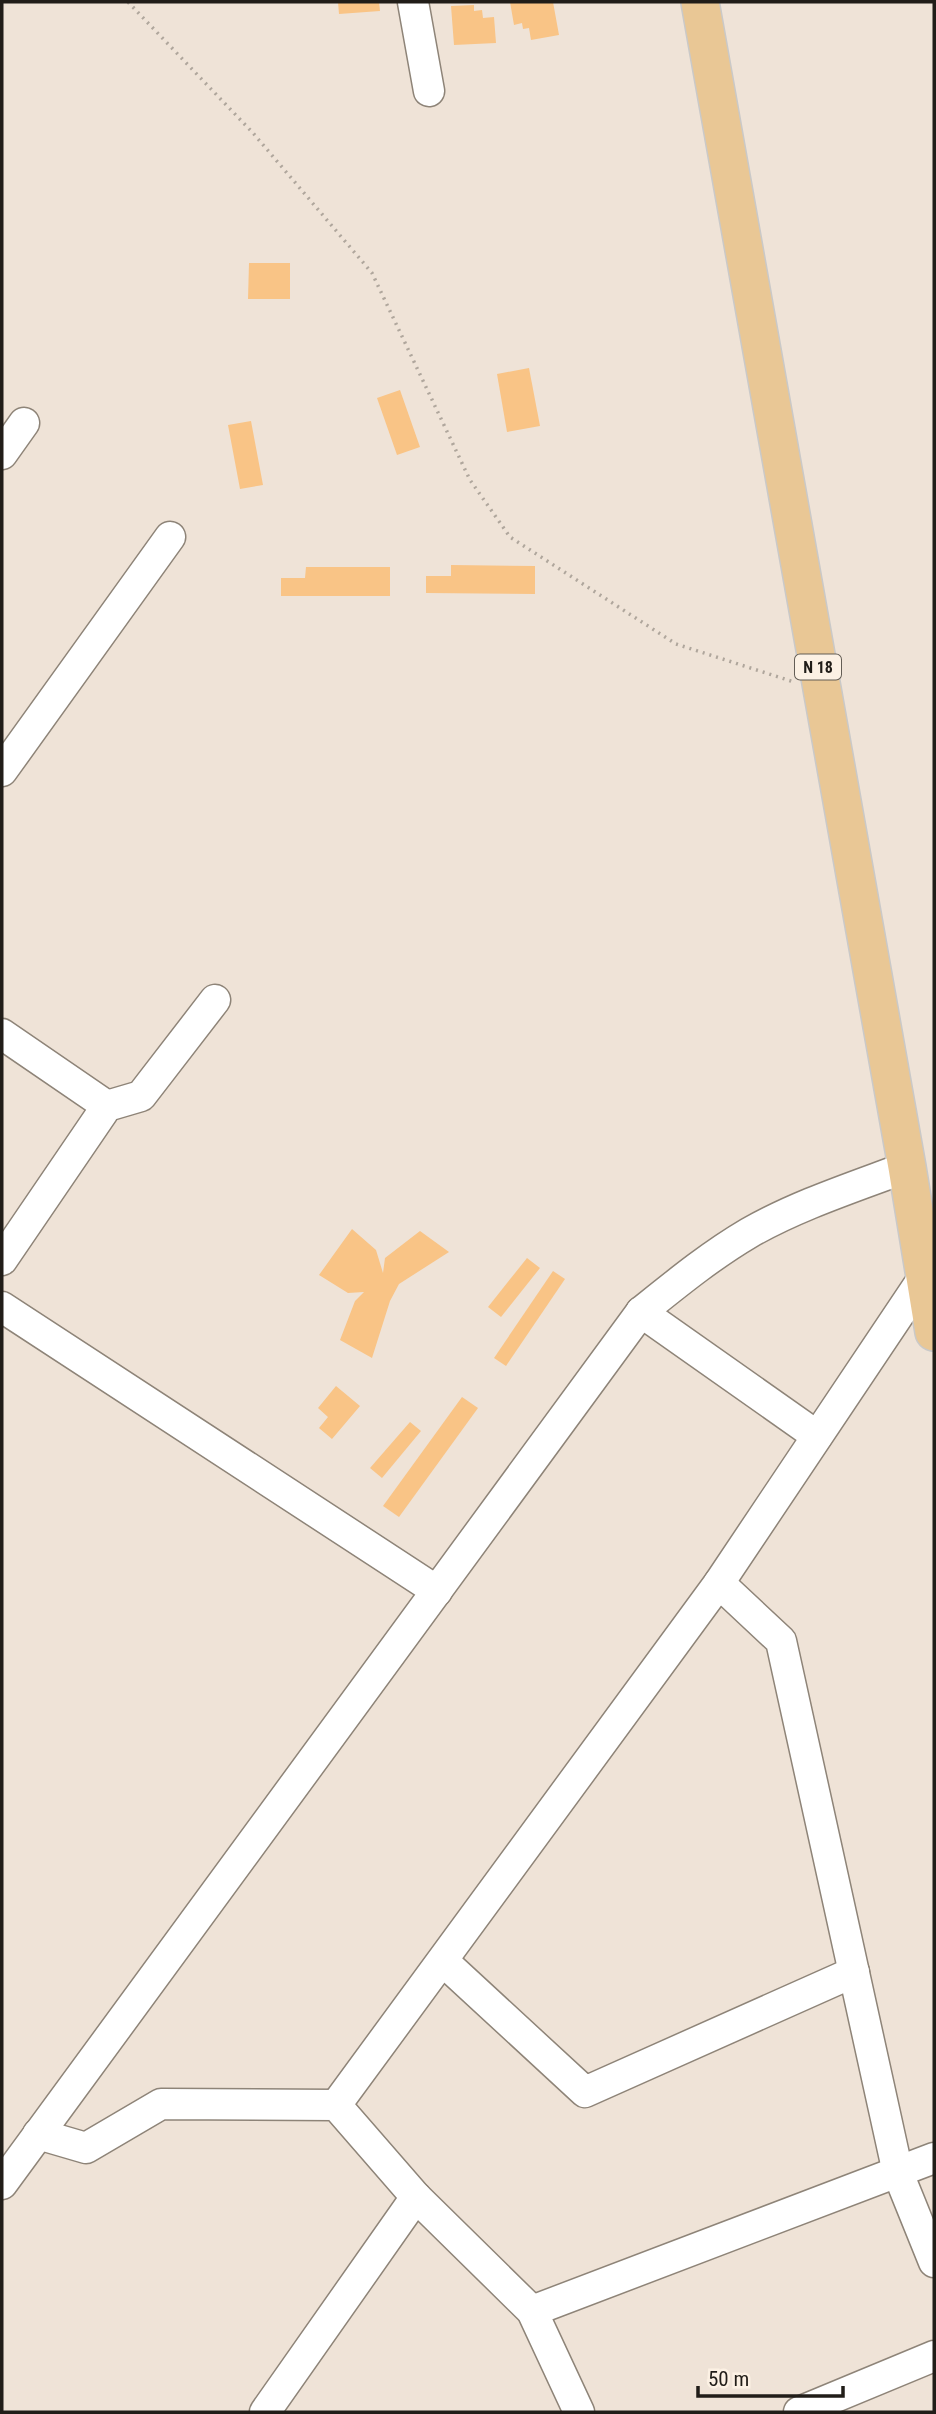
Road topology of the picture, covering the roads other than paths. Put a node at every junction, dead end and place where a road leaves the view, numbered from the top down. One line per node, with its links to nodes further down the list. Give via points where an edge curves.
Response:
1 (413, 2): 3 (street)
2 (699, 2): 11 (main road, N 18)
3 (429, 91)
4 (24, 423): 5 (street)
5 (2, 454)
6 (170, 537): 7 (street)
7 (2, 771)
8 (215, 1000): 10 (street, via 141,1096)
9 (2, 1034): 10 (street)
10 (107, 1106): 12 (street)
11 (907, 1167): 13 (main road, N 18); 15 (street, via 751,1232 711,1256)
12 (2, 1260)
13 (926, 1274): 16 (main road, N 18); 17 (street)
14 (2, 1307): 19 (street)
15 (641, 1312): 17 (street); 19 (street)
16 (934, 1332)
17 (817, 1436): 18 (street)
18 (719, 1583): 20 (street); 21 (street, via 780,1641)
19 (437, 1591): 23 (street)
20 (443, 1961): 21 (street, via 585,2092); 22 (street)
21 (854, 1972): 25 (street)
22 (337, 2105): 23 (street, via 161,2104 86,2148); 27 (street)
23 (38, 2134): 26 (street)
24 (934, 2158): 25 (street)
25 (898, 2173): 28 (street); 29 (street)
26 (4, 2177)
27 (416, 2197): 29 (street); 31 (street)
28 (934, 2262)
29 (532, 2311): 32 (street)
30 (934, 2356): 33 (street)
31 (265, 2412)
32 (579, 2412)
33 (799, 2412)

